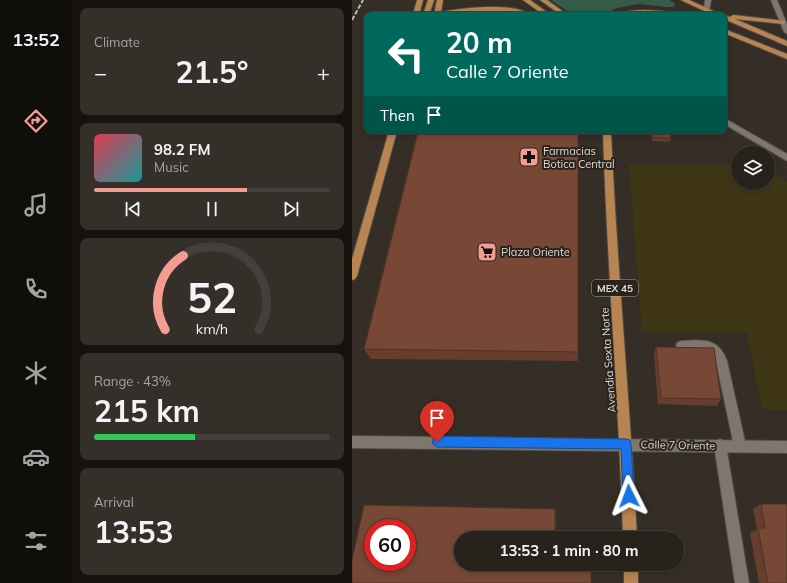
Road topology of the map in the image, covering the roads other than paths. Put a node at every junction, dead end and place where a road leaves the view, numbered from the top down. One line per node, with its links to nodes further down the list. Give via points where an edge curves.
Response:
1 (420, 0): 10 (main road)
2 (430, 0): 11 (main road)
3 (440, 0): 12 (main road)
4 (544, 0): 16 (main road)
5 (708, 0): 9 (street)
6 (774, 0): 22 (street)
7 (528, 2): 15 (main road)
8 (685, 5): 9 (main road)
9 (706, 10): 19 (main road)
10 (417, 12)
11 (427, 12)
12 (438, 12)
13 (456, 12): 14 (main road, via 505,9)
14 (520, 12)
15 (543, 12)
16 (561, 12)
17 (639, 12): 18 (main road)
18 (651, 12)
19 (711, 12)
20 (727, 17): 22 (main road)
21 (727, 18): 25 (main road)
22 (783, 22): 24 (street)
23 (727, 32): 26 (main road)
24 (787, 32)
25 (787, 44)
26 (787, 57)
27 (727, 124): 30 (street)
28 (392, 134): 31 (main road)
29 (607, 134): 34 (main road, Avendia Sexta Norte / MEX 45, via 611,233)
30 (787, 158)
31 (352, 276)
32 (681, 346): 36 (street, via 714,347 719,351)
33 (352, 442): 34 (street, Calle 7 Oriente)
34 (626, 444): 35 (street, Calle 7 Oriente); 38 (main road, MEX 45)
35 (720, 445): 36 (street, Calle 7 Oriente); 41 (street)
36 (740, 446): 37 (street, Calle 7 Oriente)
37 (787, 447)
38 (630, 531)
39 (630, 571): 40 (main road)
40 (631, 583)
41 (742, 583)

